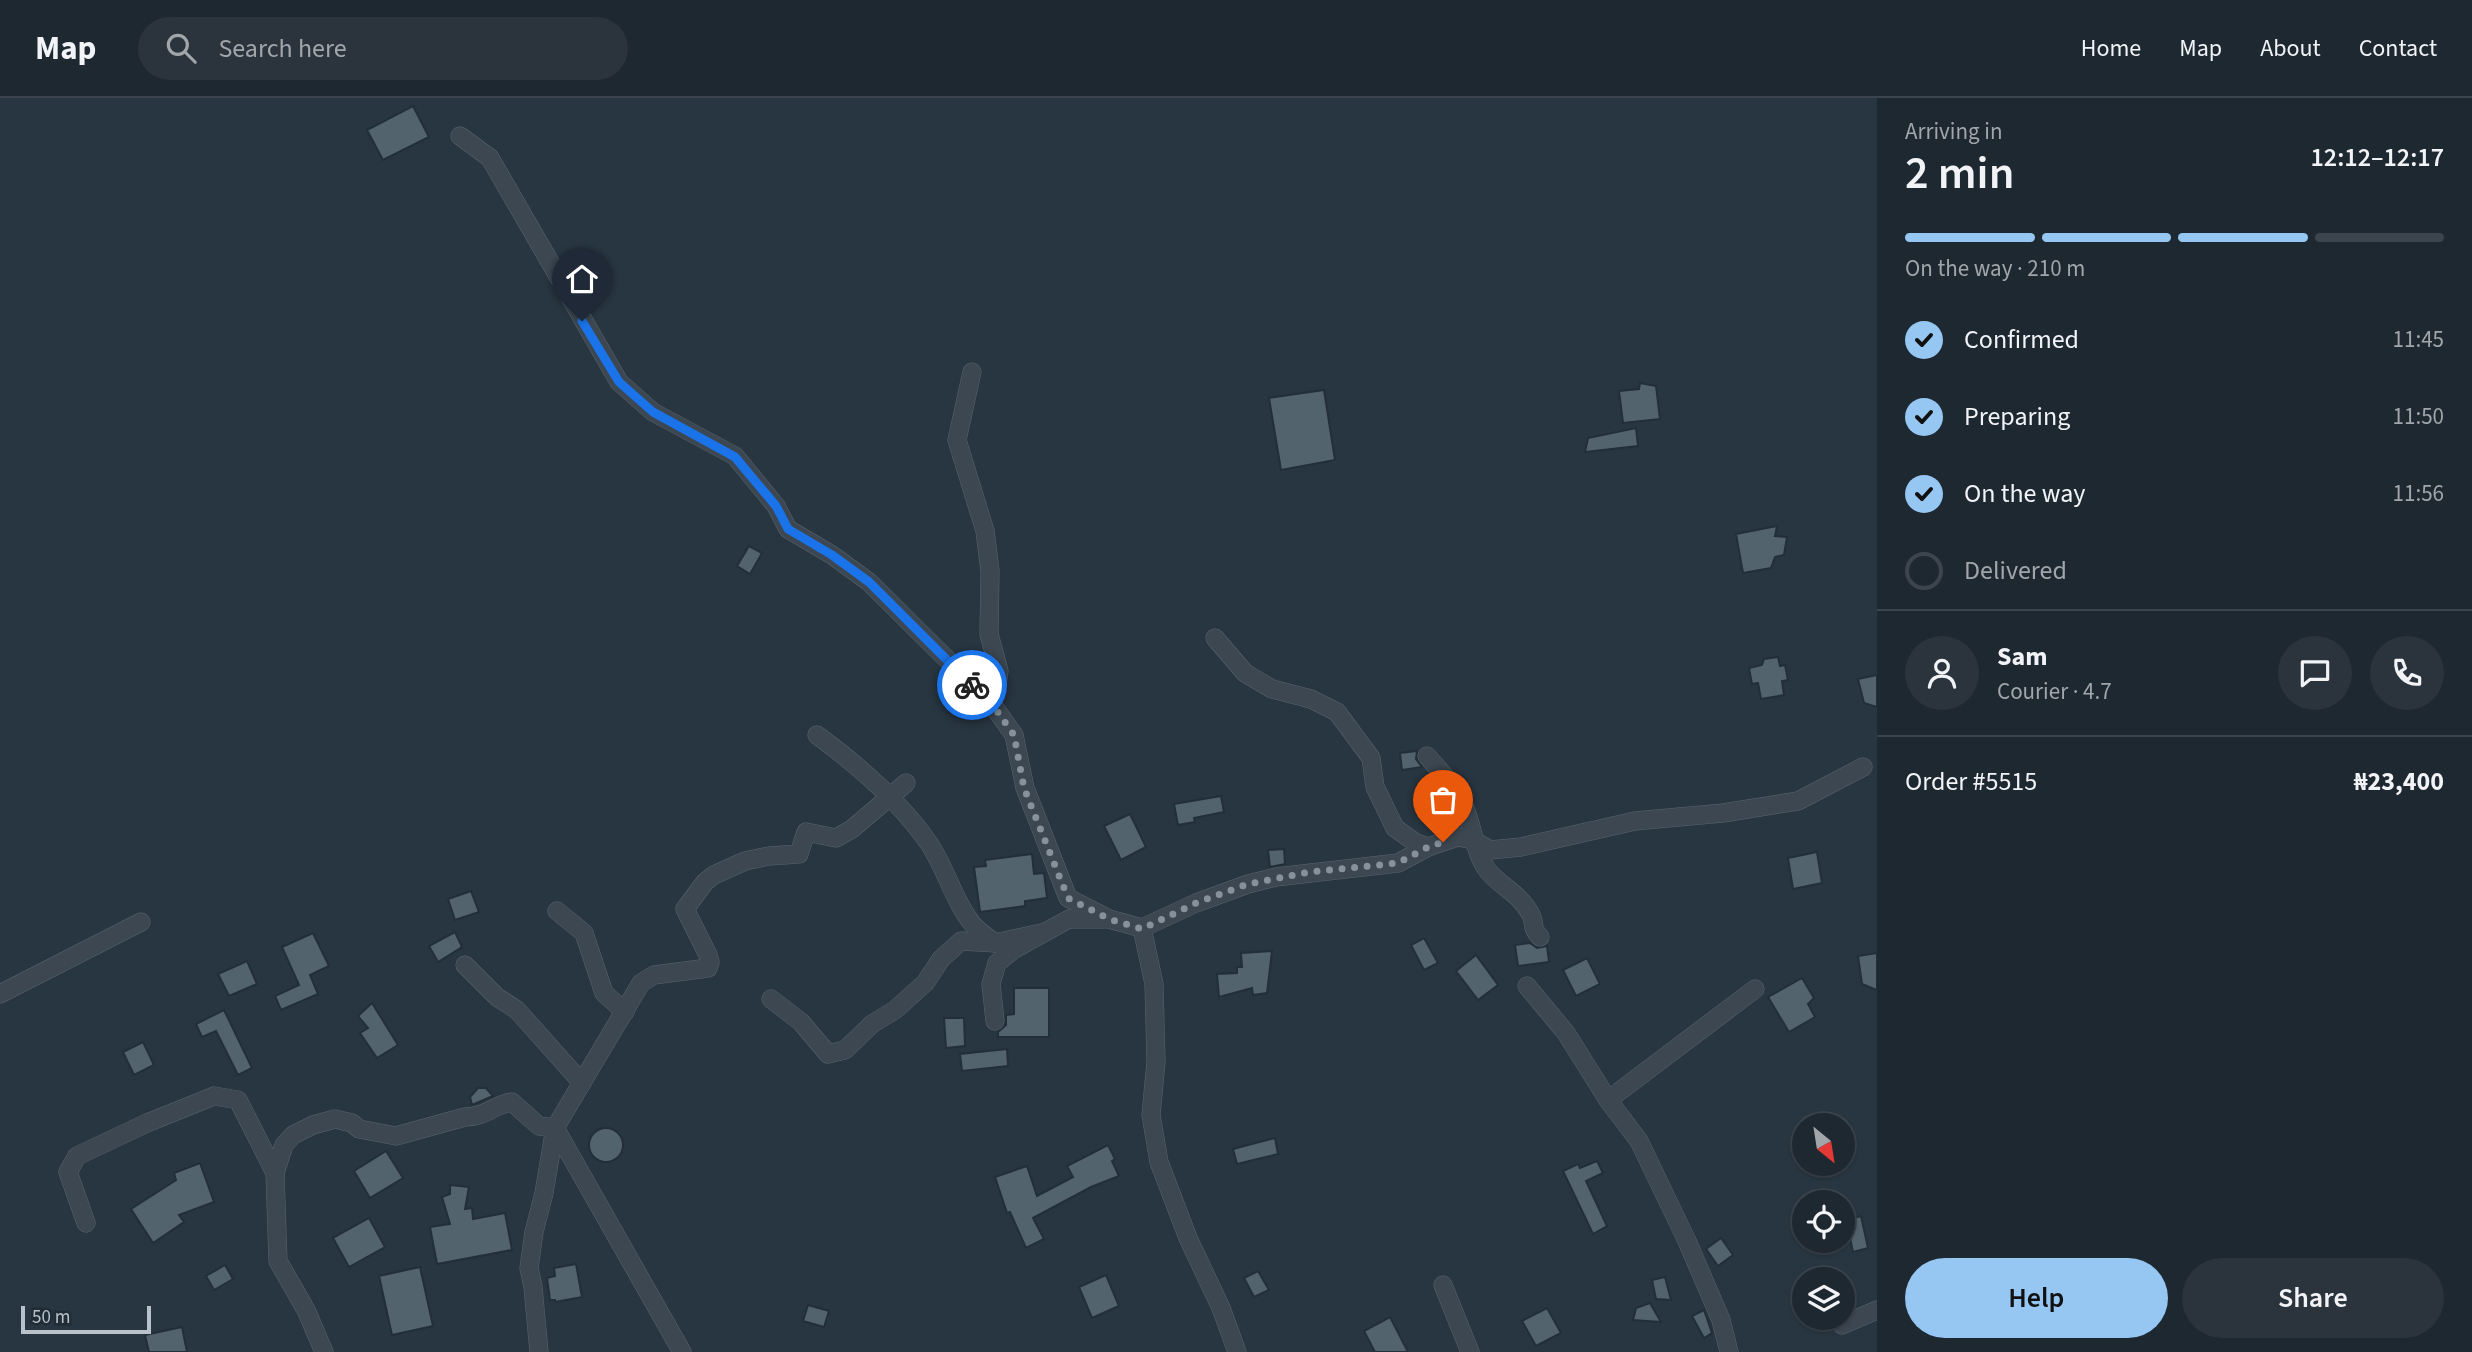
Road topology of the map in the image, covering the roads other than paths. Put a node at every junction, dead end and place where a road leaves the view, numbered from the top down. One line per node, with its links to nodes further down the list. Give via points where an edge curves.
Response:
1 (460, 136): 4 (street, via 490,158 619,382 653,412 735,457 776,506 788,529 869,582)
2 (972, 372): 4 (street, via 957,440 985,531 989,634 999,671)
3 (1215, 638): 11 (street, via 1245,673 1272,689 1311,699 1337,712 1371,758 1375,788 1395,828)
4 (992, 704): 13 (street, via 1014,735 1024,788 1068,898)
5 (817, 736): 9 (street)
6 (1427, 756): 10 (street, via 1444,774 1467,814)
7 (1863, 767): 10 (street, via 1798,801 1635,821 1521,847 1490,850)
8 (906, 783): 9 (street)
9 (888, 796): 18 (street, via 930,845 975,927); 24 (street, via 836,838 806,832 799,854 745,861 705,882 685,909 710,962 708,968 654,975 641,983)
10 (1473, 840): 11 (street, via 1458,837); 17 (street, via 1488,870 1532,915 1533,930)
11 (1428, 847): 15 (street, via 1398,863 1248,884)
12 (556, 911): 24 (street, via 584,933 604,993)
13 (1109, 919): 15 (street); 16 (street, via 1069,919)
14 (141, 922): 22 (street)
15 (1142, 929): 37 (street, via 1154,984 1156,1062 1151,1115 1159,1162)
16 (1041, 933): 18 (street); 25 (street, via 997,963 991,984)
17 (1540, 937)
18 (995, 943): 23 (street, via 961,941 925,983 845,1050 828,1054 801,1022)
19 (465, 965): 26 (street, via 517,1010)
20 (1527, 986): 27 (street, via 1566,1033)
21 (1755, 989): 27 (street)
22 (0, 994)
23 (771, 999)
24 (625, 1012): 26 (street)
25 (995, 1021)
26 (582, 1083): 28 (street)
27 (1608, 1100): 39 (street, via 1639,1141 1666,1197 1721,1320)
28 (555, 1128): 29 (street, via 539,1126 512,1102 475,1117 396,1136 335,1119 293,1135 284,1145); 35 (street, via 529,1268); 36 (street)
29 (275, 1174): 30 (street, via 238,1100 214,1096 77,1156 68,1172); 34 (street, via 278,1261)
30 (86, 1223)
31 (1443, 1285): 38 (street)
32 (1877, 1310): 33 (street)
33 (1855, 1319)
34 (324, 1352)
35 (539, 1352)
36 (681, 1352)
37 (1237, 1352)
38 (1470, 1352)
39 (1729, 1352)

